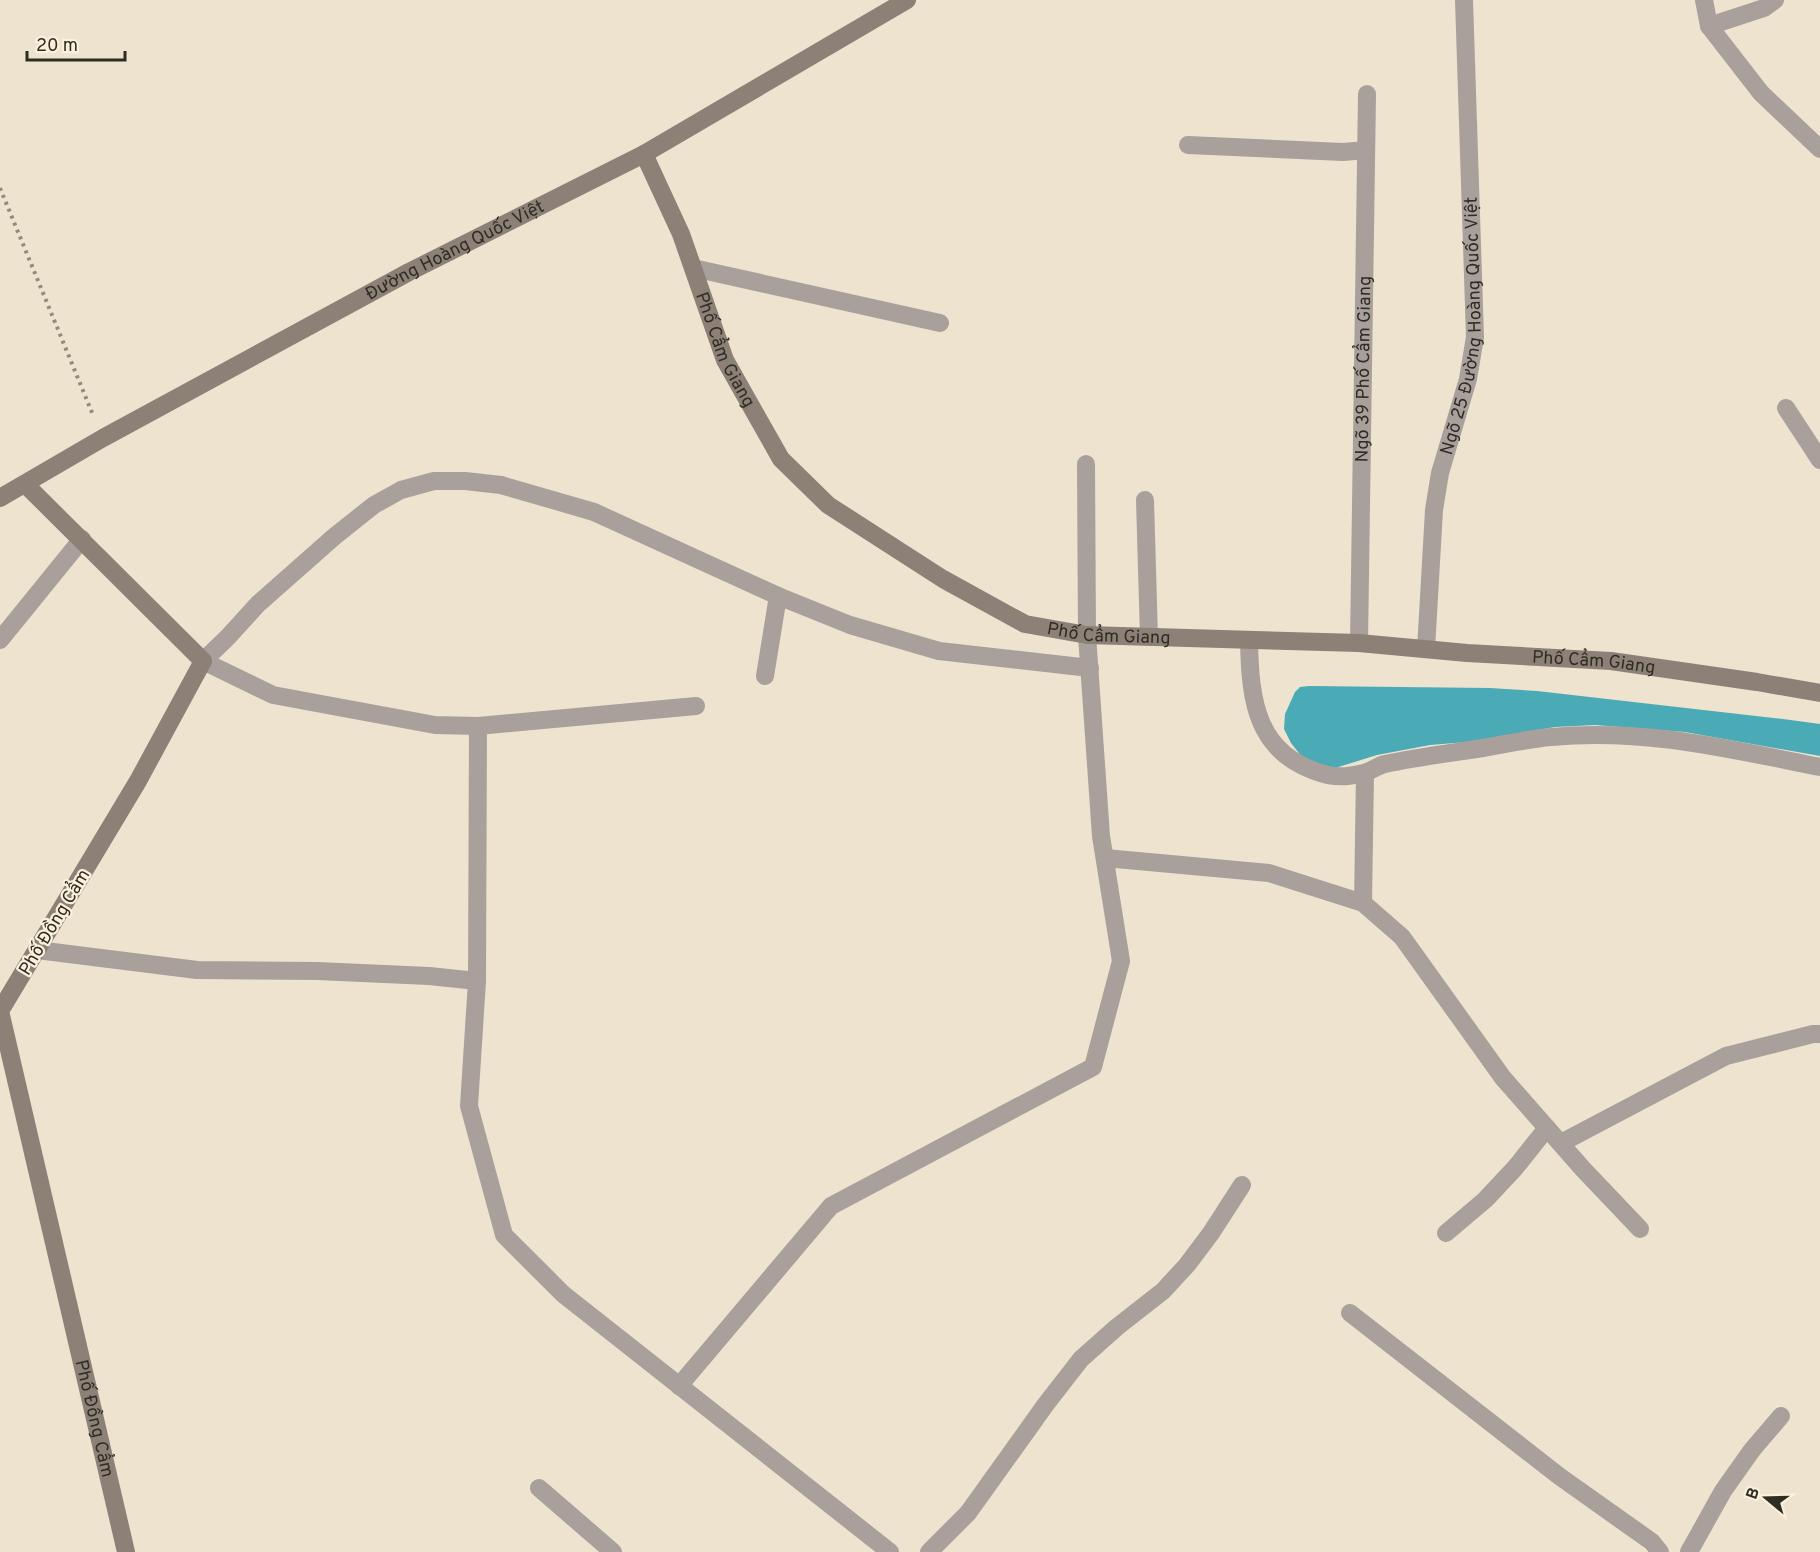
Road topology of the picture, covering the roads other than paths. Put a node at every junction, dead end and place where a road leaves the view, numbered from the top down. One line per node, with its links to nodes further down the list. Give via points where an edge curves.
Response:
1 (907, 0): 10 (street, Đường Hoàng Quốc Việt)
2 (1464, 0): 26 (street, Ngõ 25 Đường Hoàng Quốc Việt, via 1476,337 1434,510)
3 (1704, 0): 5 (street)
4 (1775, 0): 5 (street, via 1764,8)
5 (1709, 26): 8 (street, via 1761,93)
6 (1367, 94): 9 (street, Ngõ 39 Phố Cẩm Giang)
7 (1188, 145): 9 (street)
8 (1820, 149)
9 (1366, 150): 25 (street, Ngõ 39 Phố Cẩm Giang)
10 (644, 154): 11 (street, Phố Cẩm Giang); 16 (street, Đường Hoàng Quốc Việt, via 409,272)
11 (693, 268): 12 (street); 21 (street, Phố Cẩm Giang, via 725,360 781,459 828,505 943,579 1024,624)
12 (940, 323)
13 (1786, 408): 14 (street)
14 (1820, 460)
15 (1086, 464): 21 (street)
16 (25, 484): 17 (street, Đường Hoàng Quốc Việt); 19 (street)
17 (0, 498)
18 (1145, 500): 22 (street)
19 (82, 539): 23 (street); 27 (street)
20 (778, 596): 27 (street, via 594,512 501,485 434,481 401,490 334,536 258,604); 28 (street, via 850,625 939,651); 29 (street)
21 (1087, 635): 22 (street, Phố Cẩm Giang); 28 (street)
22 (1149, 637): 24 (street, Phố Cẩm Giang)
23 (0, 640)
24 (1249, 640): 25 (street, Phố Cẩm Giang); 34 (street, via 1250,677 1264,732 1300,765 1325,775)
25 (1359, 643): 26 (street, Phố Cẩm Giang)
26 (1426, 649): 30 (street, Phố Cẩm Giang, via 1611,661)
27 (203, 661): 32 (street, via 273,695 435,725); 37 (street, Phố Đồng Cẩm, via 138,781)
28 (1090, 668): 35 (street)
29 (765, 676)
30 (1820, 693)
31 (696, 706): 32 (street)
32 (478, 726): 38 (street)
33 (1820, 767): 34 (street, via 1660,738 1603,733 1548,737 1429,756 1382,765)
34 (1365, 773): 36 (street)
35 (1105, 858): 36 (street, via 1269,873); 46 (street, via 1121,961 1093,1067 831,1206)
36 (1363, 903): 40 (street, via 1402,937 1503,1078)
37 (37, 950): 38 (street, via 196,970 317,971); 49 (street, Phố Đồng Cẩm, via 0,1011)
38 (477, 981): 46 (street, via 469,1106 504,1235 563,1294)
39 (1820, 1034): 41 (street, via 1726,1056)
40 (1547, 1128): 41 (street); 44 (street, via 1485,1200)
41 (1561, 1143): 43 (street)
42 (1242, 1185): 52 (street, via 1187,1265 1163,1291 1081,1359 968,1513)
43 (1640, 1229)
44 (1446, 1233)
45 (1350, 1313): 53 (street, via 1559,1476 1652,1542)
46 (679, 1386): 51 (street)
47 (1781, 1416): 54 (street, via 1723,1491)
48 (539, 1488): 50 (street)
49 (126, 1552)
50 (613, 1552)
51 (890, 1552)
52 (929, 1552)
53 (1660, 1552)
54 (1689, 1552)

